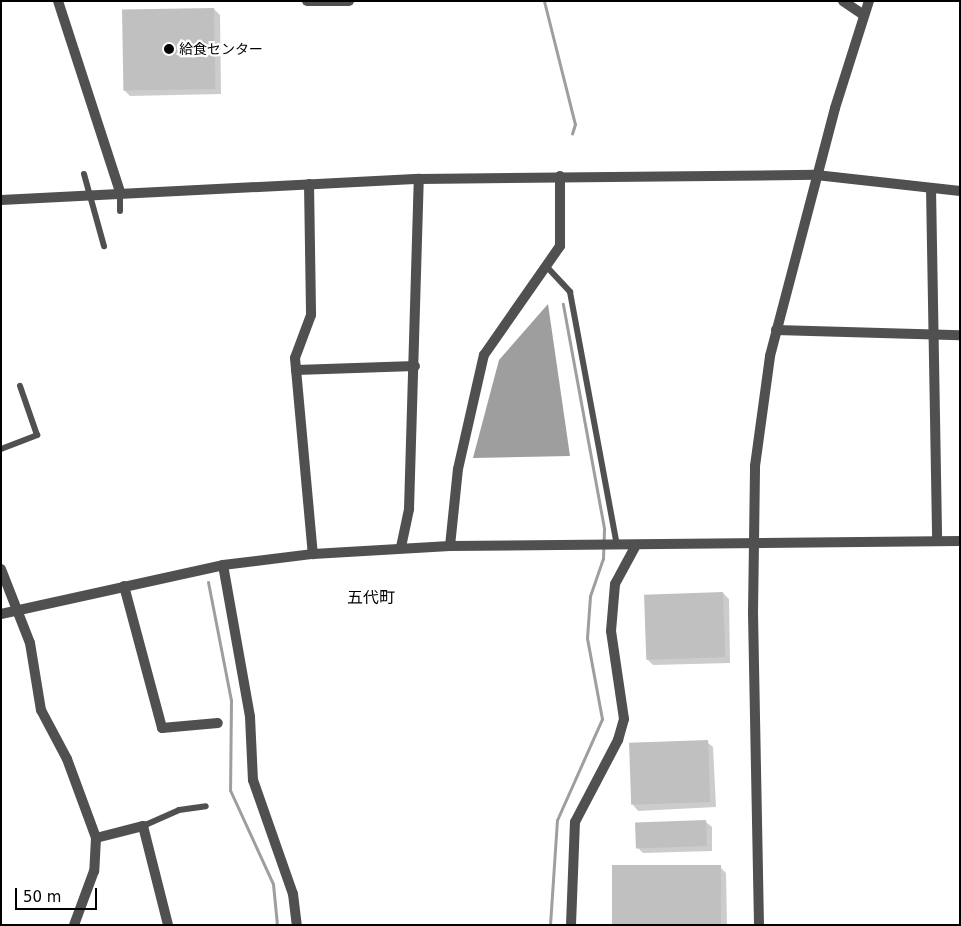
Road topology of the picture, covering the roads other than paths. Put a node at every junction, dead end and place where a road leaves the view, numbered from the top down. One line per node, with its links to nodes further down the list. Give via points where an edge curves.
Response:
1 (58, 1): 14 (street)
2 (306, 1): 3 (street)
3 (349, 1)
4 (843, 1): 6 (street)
5 (869, 1): 6 (street)
6 (864, 15): 8 (street)
7 (84, 174): 15 (lane)
8 (816, 175): 9 (street); 12 (street); 20 (street)
9 (560, 176): 10 (street); 19 (street, via 561,242)
10 (419, 179): 11 (street); 23 (street)
11 (310, 184): 14 (street); 24 (street, via 311,315 294,358)
12 (931, 188): 13 (street); 21 (street)
13 (960, 191)
14 (120, 192): 15 (street); 17 (lane)
15 (90, 193): 16 (street); 18 (lane)
16 (1, 200)
17 (120, 211)
18 (104, 246)
19 (547, 267): 31 (street, via 484,355 458,469); 32 (lane, via 570,292)
20 (776, 330): 21 (street); 29 (street, via 755,466)
21 (933, 334): 22 (street); 27 (street)
22 (960, 335)
23 (415, 366): 24 (street); 33 (street, via 410,509)
24 (296, 370): 34 (street)
25 (20, 386): 26 (lane, via 37,435)
26 (1, 449)
27 (936, 541): 28 (street); 29 (street)
28 (960, 541)
29 (754, 544): 30 (street); 48 (street)
30 (636, 545): 32 (street); 47 (street, via 615,584 611,631 624,720 618,740 575,822)
31 (450, 546): 32 (street); 33 (street)
32 (617, 546)
33 (401, 547): 34 (street)
34 (313, 554): 35 (street)
35 (224, 566): 37 (street); 46 (street, via 249,708 253,780 293,894)
36 (1, 569): 38 (street)
37 (124, 586): 38 (street); 40 (street, via 162,728)
38 (18, 607): 39 (street); 43 (street, via 30,643 41,710 67,759)
39 (1, 614)
40 (218, 723)
41 (206, 806): 42 (lane, via 179,810)
42 (143, 826): 43 (street); 45 (street)
43 (96, 838): 44 (street, via 94,871)
44 (74, 925)
45 (168, 925)
46 (297, 925)
47 (571, 925)
48 (759, 925)

